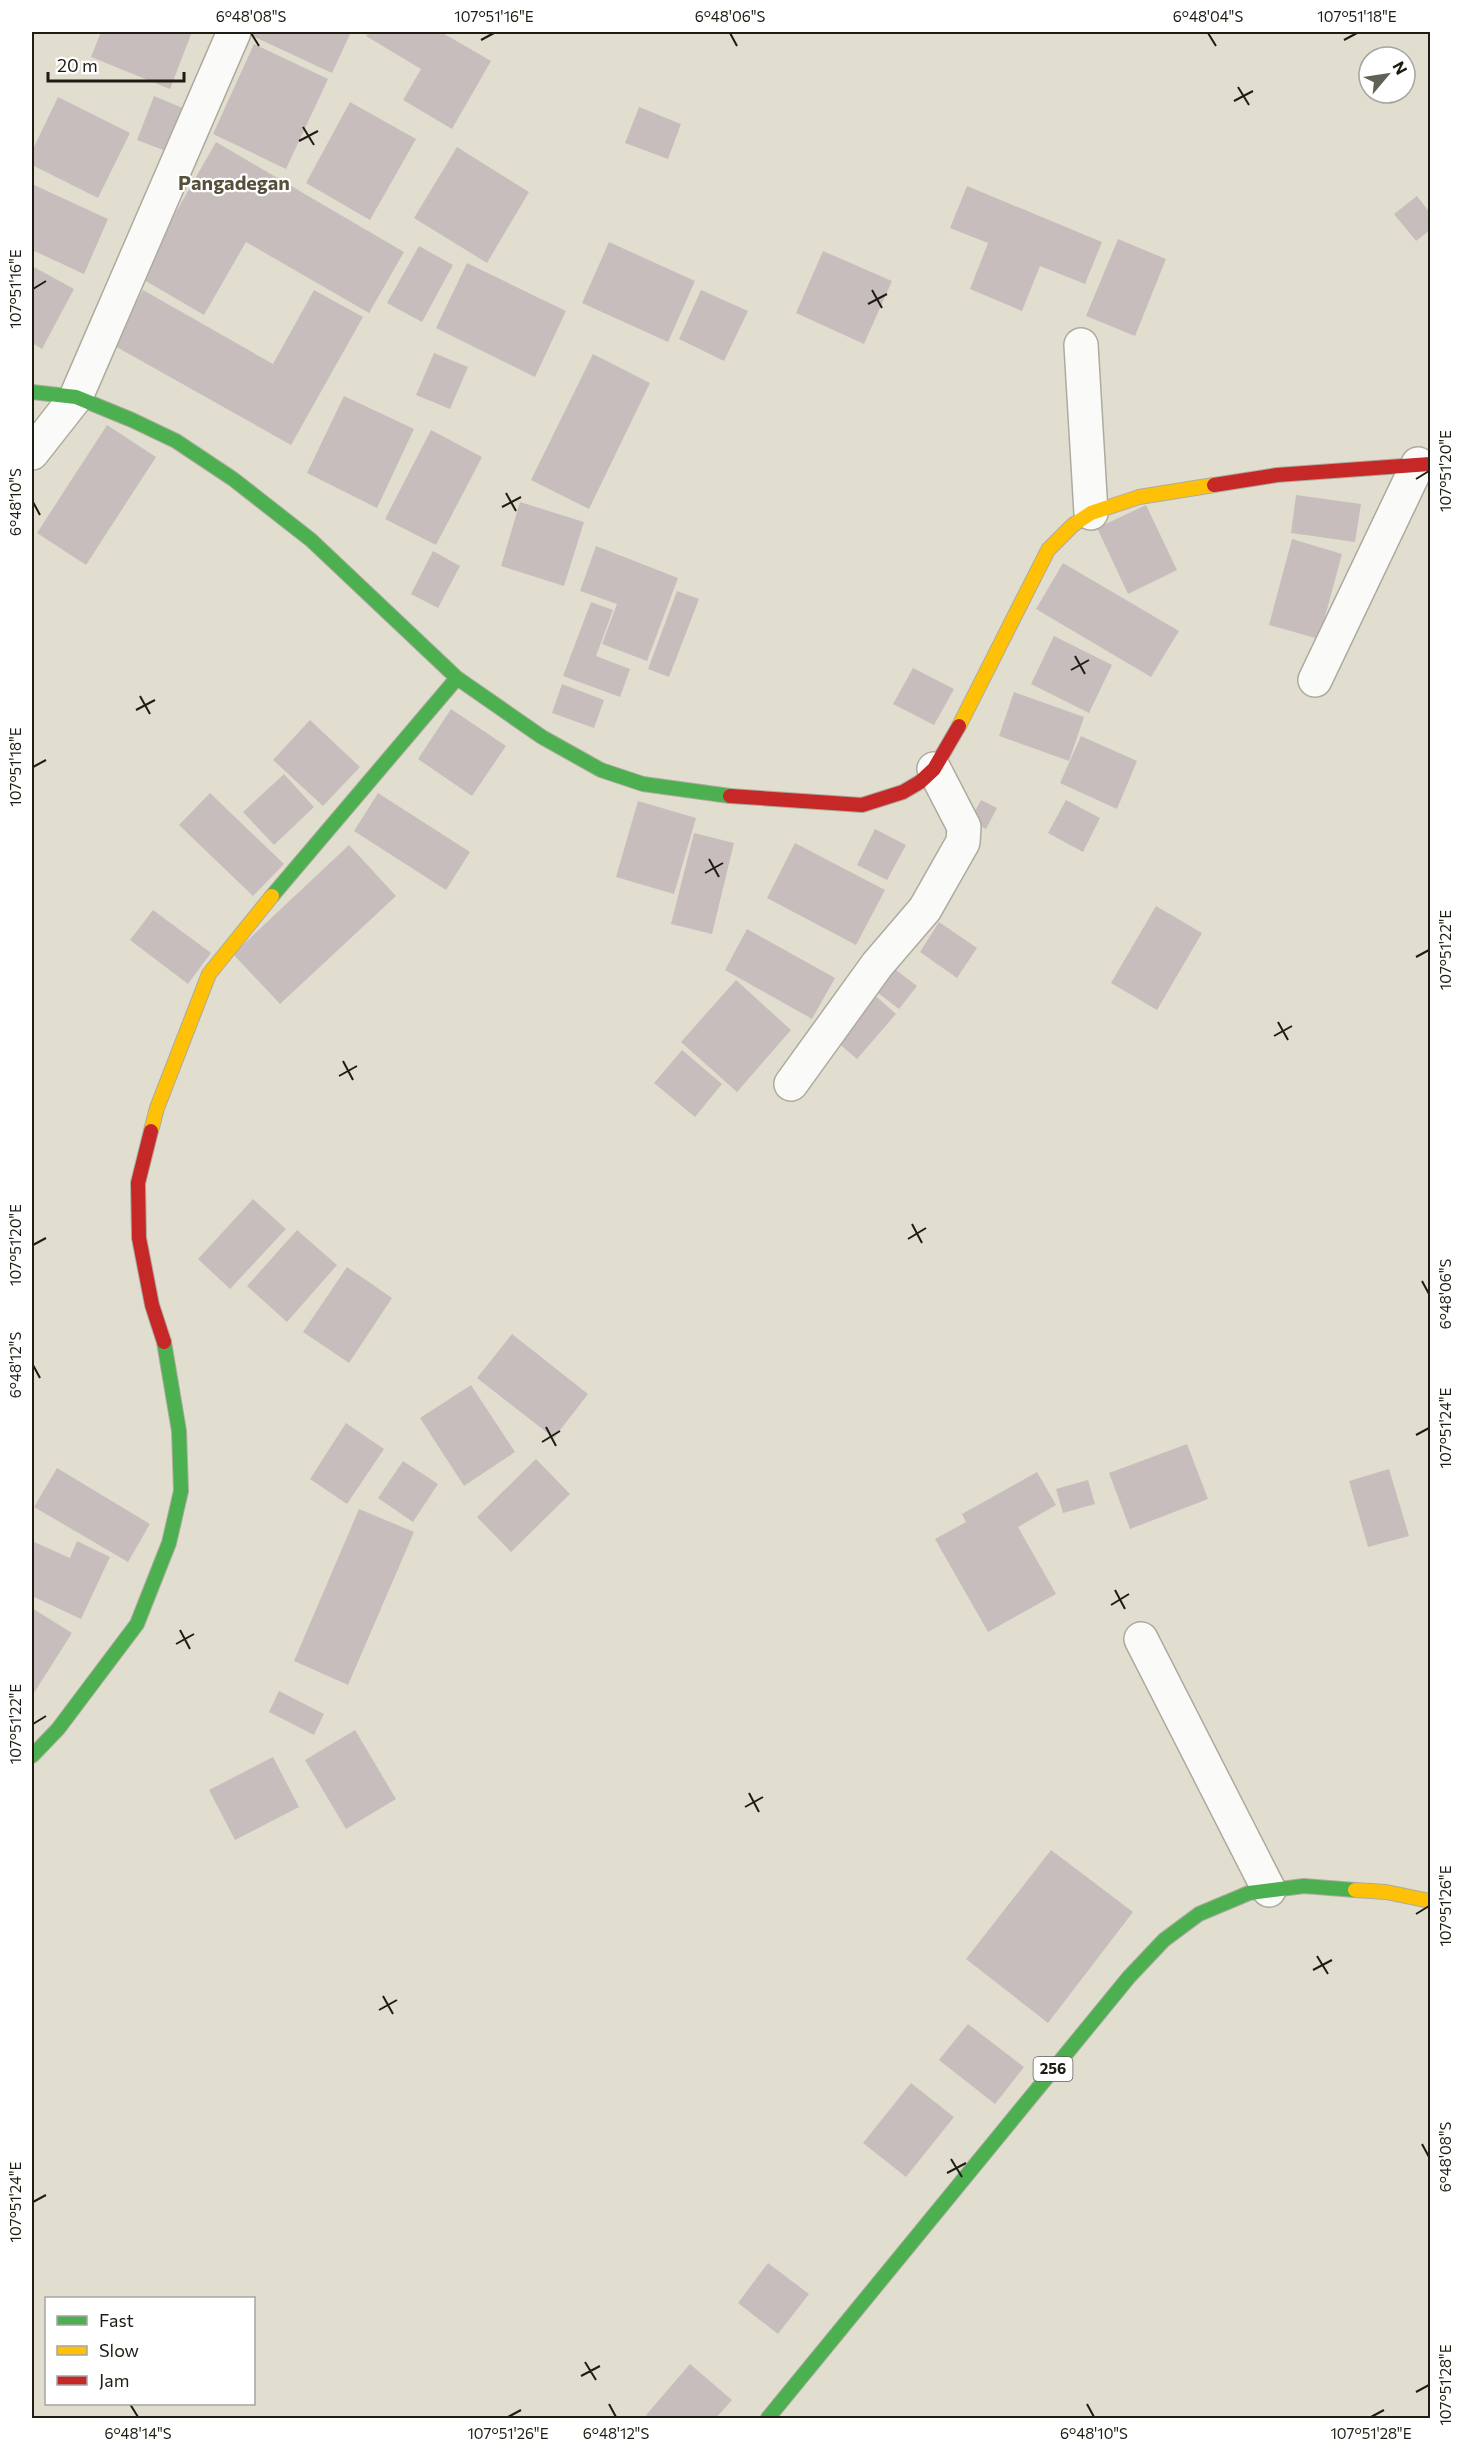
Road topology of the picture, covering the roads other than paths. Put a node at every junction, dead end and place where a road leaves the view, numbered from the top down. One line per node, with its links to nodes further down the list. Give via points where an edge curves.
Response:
1 (234, 32): 4 (street)
2 (1081, 345): 7 (street)
3 (32, 392): 4 (street)
4 (76, 397): 5 (street); 8 (street, via 176,441 233,479 310,540)
5 (32, 453)
6 (1424, 464): 7 (street, via 1277,474 1139,496); 9 (street)
7 (1091, 513): 10 (street, via 1048,550 963,720)
8 (457, 678): 10 (street, via 542,737 601,770 643,784 726,796 862,805 903,792); 13 (street, via 209,974 157,1108 138,1183 140,1238 152,1305 166,1348 179,1431 181,1491 169,1543 137,1624 58,1729)
9 (1315, 680)
10 (934, 769): 11 (street, via 964,827 963,842 925,909 877,965)
11 (791, 1084)
12 (1141, 1639): 14 (street)
13 (32, 1756)
14 (1269, 1890): 15 (street, 256, via 1304,1886 1386,1892); 16 (street, 256, via 1249,1893 1199,1914 1164,1940 1129,1977)
15 (1431, 1901)
16 (768, 2418)

